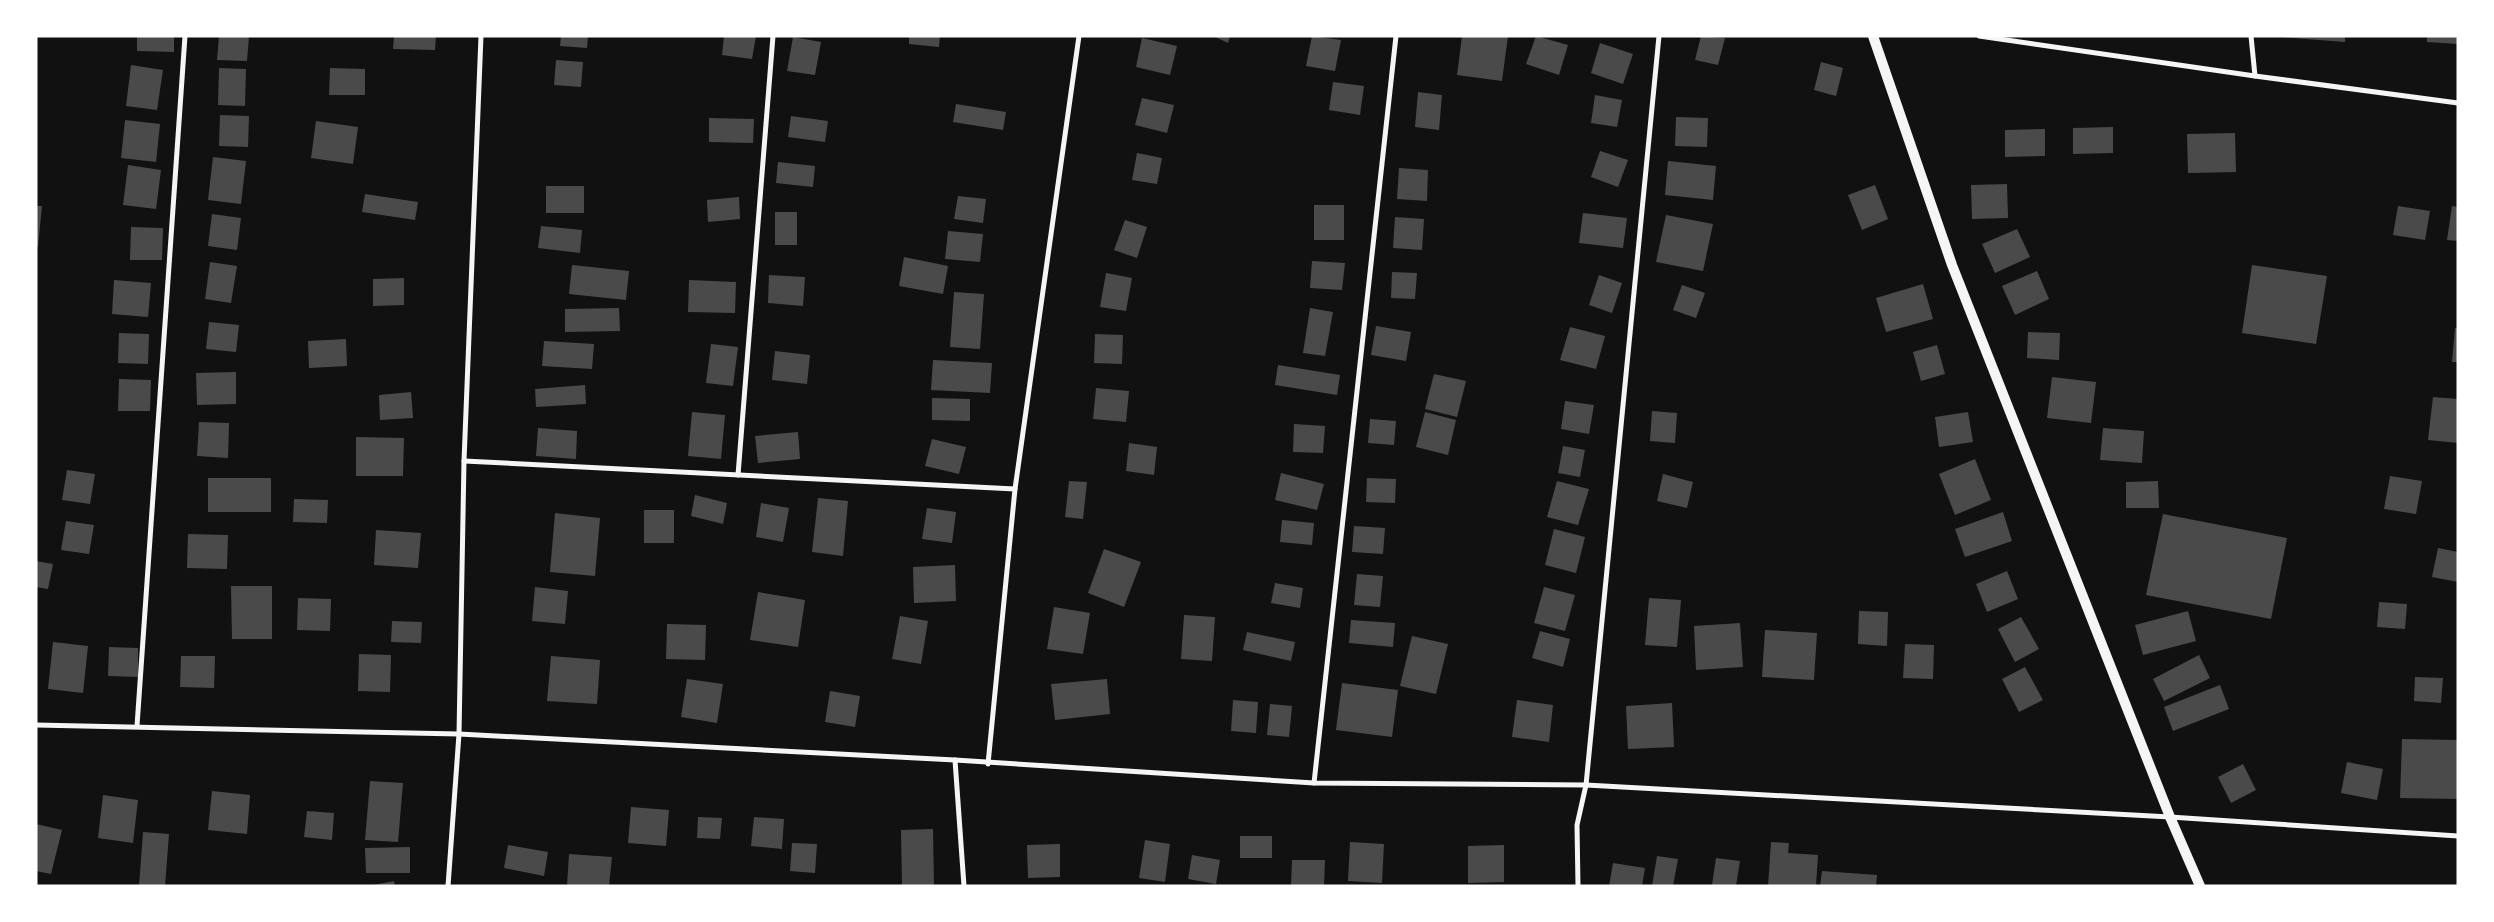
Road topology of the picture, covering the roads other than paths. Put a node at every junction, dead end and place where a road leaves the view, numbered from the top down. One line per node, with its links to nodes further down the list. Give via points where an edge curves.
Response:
1 (184, 36): 16 (street)
2 (481, 36): 12 (street)
3 (773, 36): 13 (street)
4 (1079, 36): 14 (street)
5 (1396, 36): 20 (street)
6 (1659, 36): 21 (street)
7 (1873, 36): 22 (main road, via 1952,266)
8 (1979, 36): 10 (street)
9 (2251, 36): 10 (street)
10 (2255, 76): 11 (street)
11 (2458, 103)
12 (464, 461): 13 (street); 17 (street)
13 (738, 475): 14 (street)
14 (1015, 489): 19 (street)
15 (36, 725): 16 (street)
16 (138, 726): 17 (street)
17 (459, 734): 18 (street); 24 (street)
18 (955, 760): 19 (street); 25 (street)
19 (988, 764): 20 (street)
20 (1314, 783): 21 (street)
21 (1586, 785): 22 (street); 26 (street, via 1577,825)
22 (2170, 816): 23 (street); 27 (main road)
23 (2458, 836)
24 (448, 886)
25 (964, 886)
26 (1578, 886)
27 (2200, 886)

